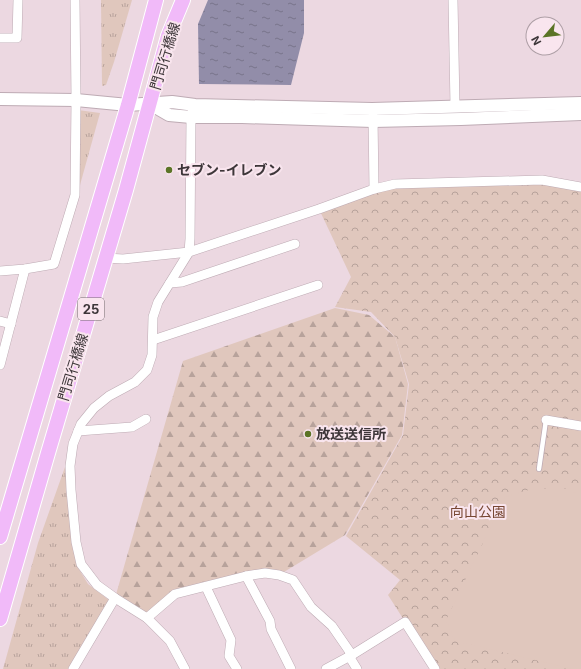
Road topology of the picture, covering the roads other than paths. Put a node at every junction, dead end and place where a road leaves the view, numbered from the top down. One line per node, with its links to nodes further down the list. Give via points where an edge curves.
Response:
1 (18, 0): 6 (street, via 17,38)
2 (75, 0): 8 (street)
3 (156, 0): 11 (main road, 門司行橋線 / 25)
4 (183, 0): 10 (main road, 門司行橋線 / 25, via 168,36)
5 (453, 0): 13 (street)
6 (0, 38)
7 (0, 99): 8 (street)
8 (76, 100): 11 (street); 22 (street, via 73,202 54,264)
9 (581, 103): 13 (street)
10 (150, 104): 11 (street); 12 (street, via 172,102); 16 (street, via 169,115); 21 (main road, 門司行橋線 / 25)
11 (128, 105): 35 (main road, 門司行橋線 / 25)
12 (195, 105): 15 (street); 16 (street)
13 (455, 106): 15 (street)
14 (581, 114): 15 (street, via 461,119)
15 (372, 115): 16 (street); 18 (street)
16 (191, 117): 20 (street)
17 (581, 187): 18 (street, via 542,180 395,184)
18 (374, 189): 20 (street)
19 (295, 244): 24 (street, via 182,282)
20 (189, 252): 21 (street, via 123,259); 24 (street)
21 (106, 258): 40 (main road, 門司行橋線 / 25)
22 (25, 269): 23 (street); 27 (street)
23 (0, 271)
24 (170, 283): 28 (street, via 158,302 153,317)
25 (318, 285): 28 (street)
26 (0, 321): 27 (street)
27 (11, 324): 29 (street)
28 (153, 340): 33 (street, via 147,370 135,382 109,396 94,408)
29 (0, 365)
30 (146, 418): 33 (street, via 132,427)
31 (546, 420): 32 (street); 34 (lane)
32 (581, 426)
33 (78, 431): 38 (street, via 70,466 80,564 97,585)
34 (539, 469)
35 (0, 537)
36 (246, 576): 37 (street); 41 (street, via 265,573 293,580 311,607 332,626); 45 (street, via 270,621 271,629)
37 (206, 587): 39 (street, via 175,594); 44 (street, via 231,640 229,656)
38 (114, 598): 39 (street); 42 (street)
39 (147, 618): 43 (street, via 170,641)
40 (0, 619)
41 (350, 656): 46 (street); 47 (street); 48 (street, via 405,622)
42 (73, 669)
43 (185, 669)
44 (237, 669)
45 (291, 669)
46 (326, 669)
47 (357, 669)
48 (435, 669)

